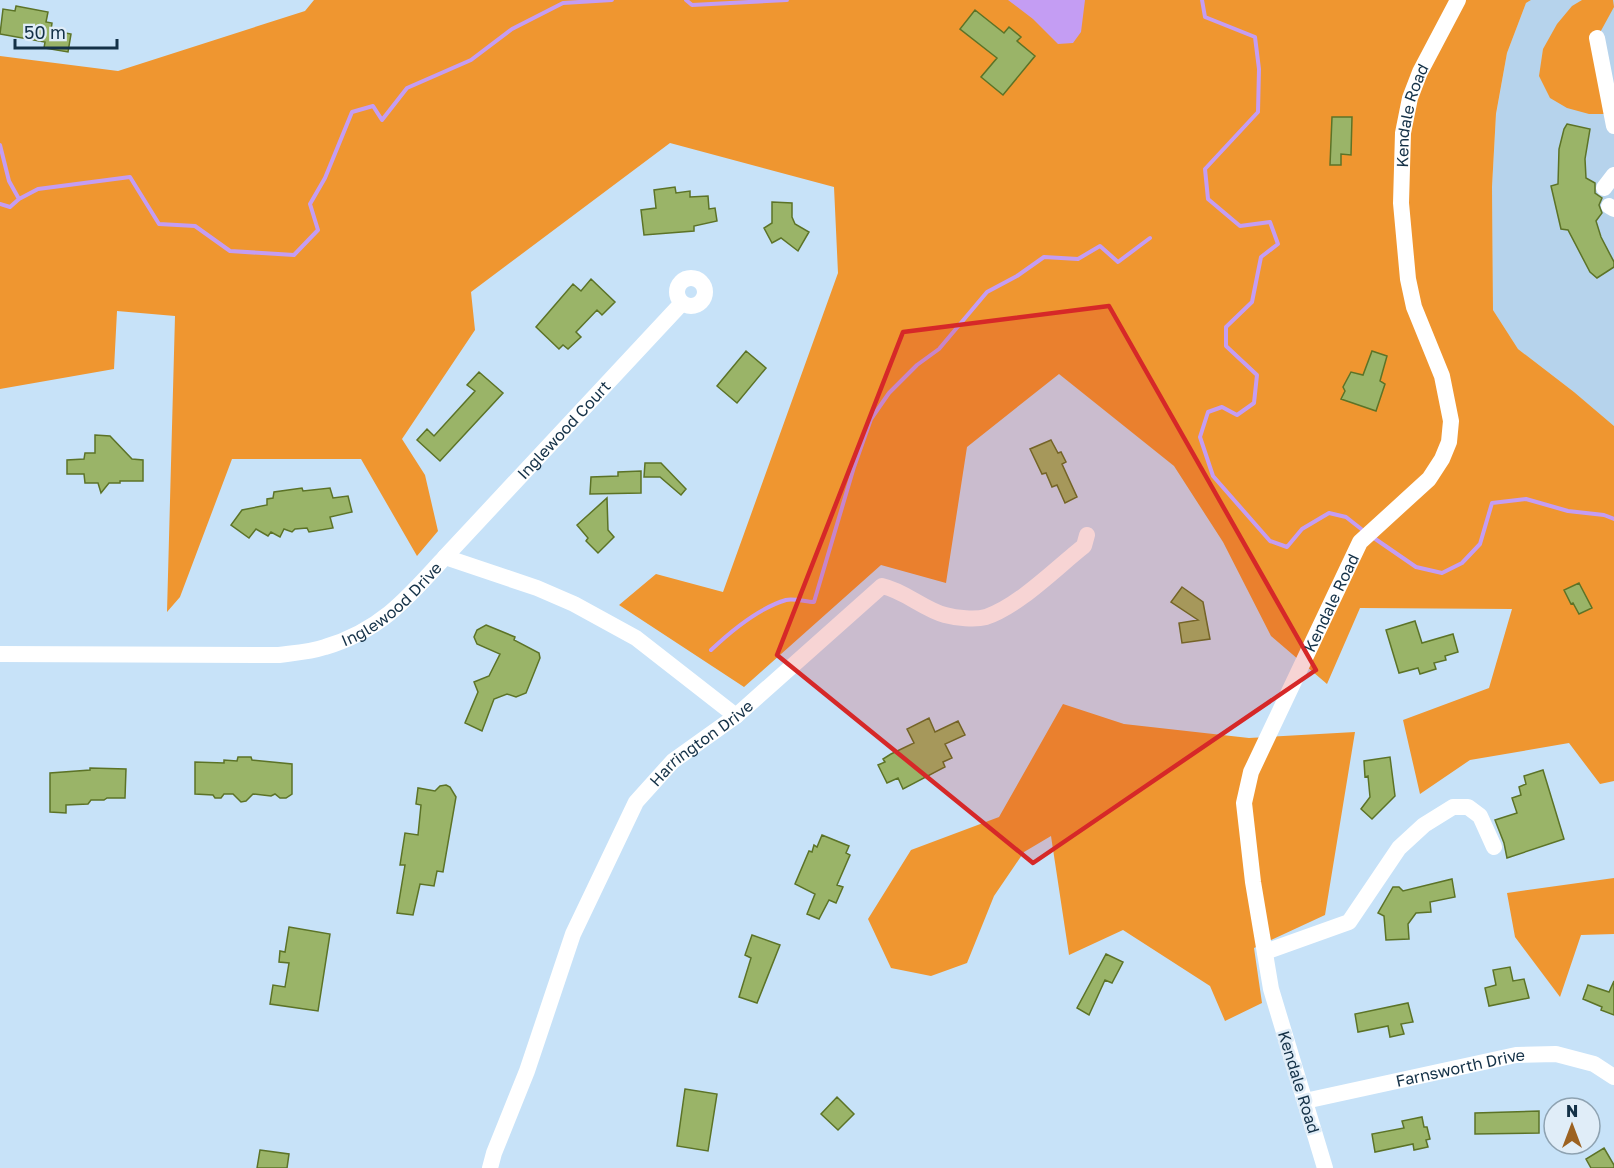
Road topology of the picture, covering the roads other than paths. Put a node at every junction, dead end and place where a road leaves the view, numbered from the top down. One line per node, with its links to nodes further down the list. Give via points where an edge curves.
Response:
1 (1458, 0): 10 (street, Kendale Road, via 1410,98 1403,133 1401,203 1408,279 1414,307 1442,376 1451,421 1449,442 1429,479 1360,542 1251,772 1244,803)
2 (1597, 38): 3 (street)
3 (1614, 126)
4 (682, 303): 6 (street, Inglewood Court)
5 (1087, 535): 8 (street, Harrington Drive, via 1084,546 1015,601 986,617 944,615 882,586)
6 (446, 557): 7 (street, Inglewood Drive, via 381,622 353,638 323,648 279,656); 8 (street, Inglewood Drive, via 574,604 636,638)
7 (0, 654)
8 (736, 716): 13 (street, Harrington Drive, via 673,761 636,802 573,934)
9 (1494, 847): 10 (street, via 1480,816 1468,807 1453,807 1424,825 1400,848 1349,922)
10 (1265, 952): 12 (street, Kendale Road, via 1271,989)
11 (1614, 1077): 12 (street, Farnsworth Drive, via 1594,1064 1556,1054 1516,1055)
12 (1305, 1101): 14 (street, Kendale Road)
13 (490, 1168)
14 (1325, 1168)

